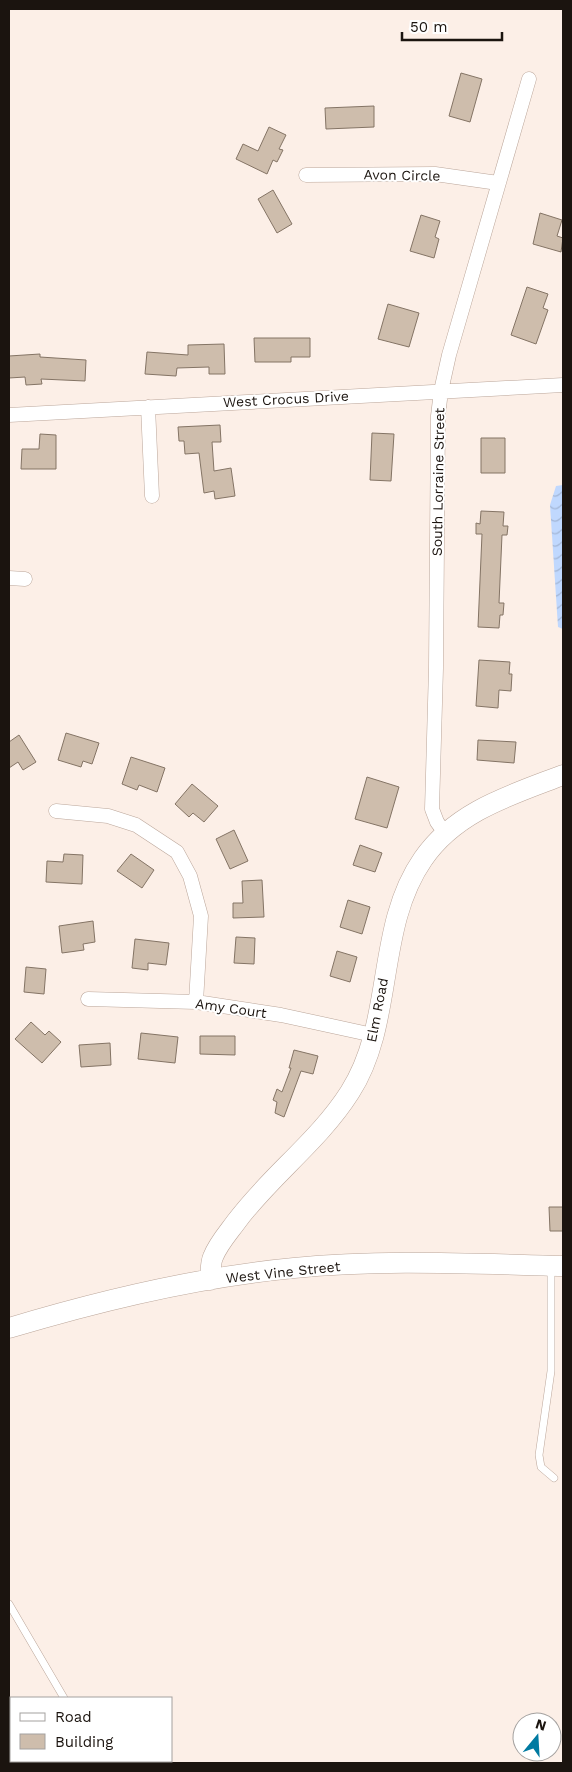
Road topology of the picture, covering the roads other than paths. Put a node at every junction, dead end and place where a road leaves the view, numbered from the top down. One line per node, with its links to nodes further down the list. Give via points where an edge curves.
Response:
1 (528, 79): 3 (street, South Lorraine Street)
2 (306, 175): 3 (street, Avon Circle, via 435,174)
3 (498, 183): 5 (street, South Lorraine Street, via 448,355)
4 (563, 385): 5 (street, West Crocus Drive)
5 (441, 391): 6 (street, West Crocus Drive); 13 (street, South Lorraine Street, via 432,809 436,822)
6 (148, 407): 7 (street, West Crocus Drive); 8 (street)
7 (9, 415)
8 (152, 496)
9 (9, 578): 10 (street)
10 (25, 579)
11 (563, 775): 13 (street, Elm Road, via 476,810)
12 (56, 811): 15 (street, via 108,816 136,825 177,852 190,876 201,916)
13 (445, 833): 16 (street, Elm Road, via 423,859 401,903)
14 (88, 999): 15 (street, Amy Court)
15 (196, 1002): 16 (street, Amy Court, via 281,1015)
16 (373, 1035): 18 (street, Elm Road, via 352,1090 323,1126 249,1204 217,1248 212,1258)
17 (557, 1266): 18 (street, West Vine Street, via 306,1267); 20 (lane, via 551,1371 539,1455 542,1467)
18 (210, 1280): 19 (street, West Vine Street, via 101,1302)
19 (9, 1328)
20 (554, 1478)
21 (9, 1604): 22 (lane)
22 (63, 1697)

